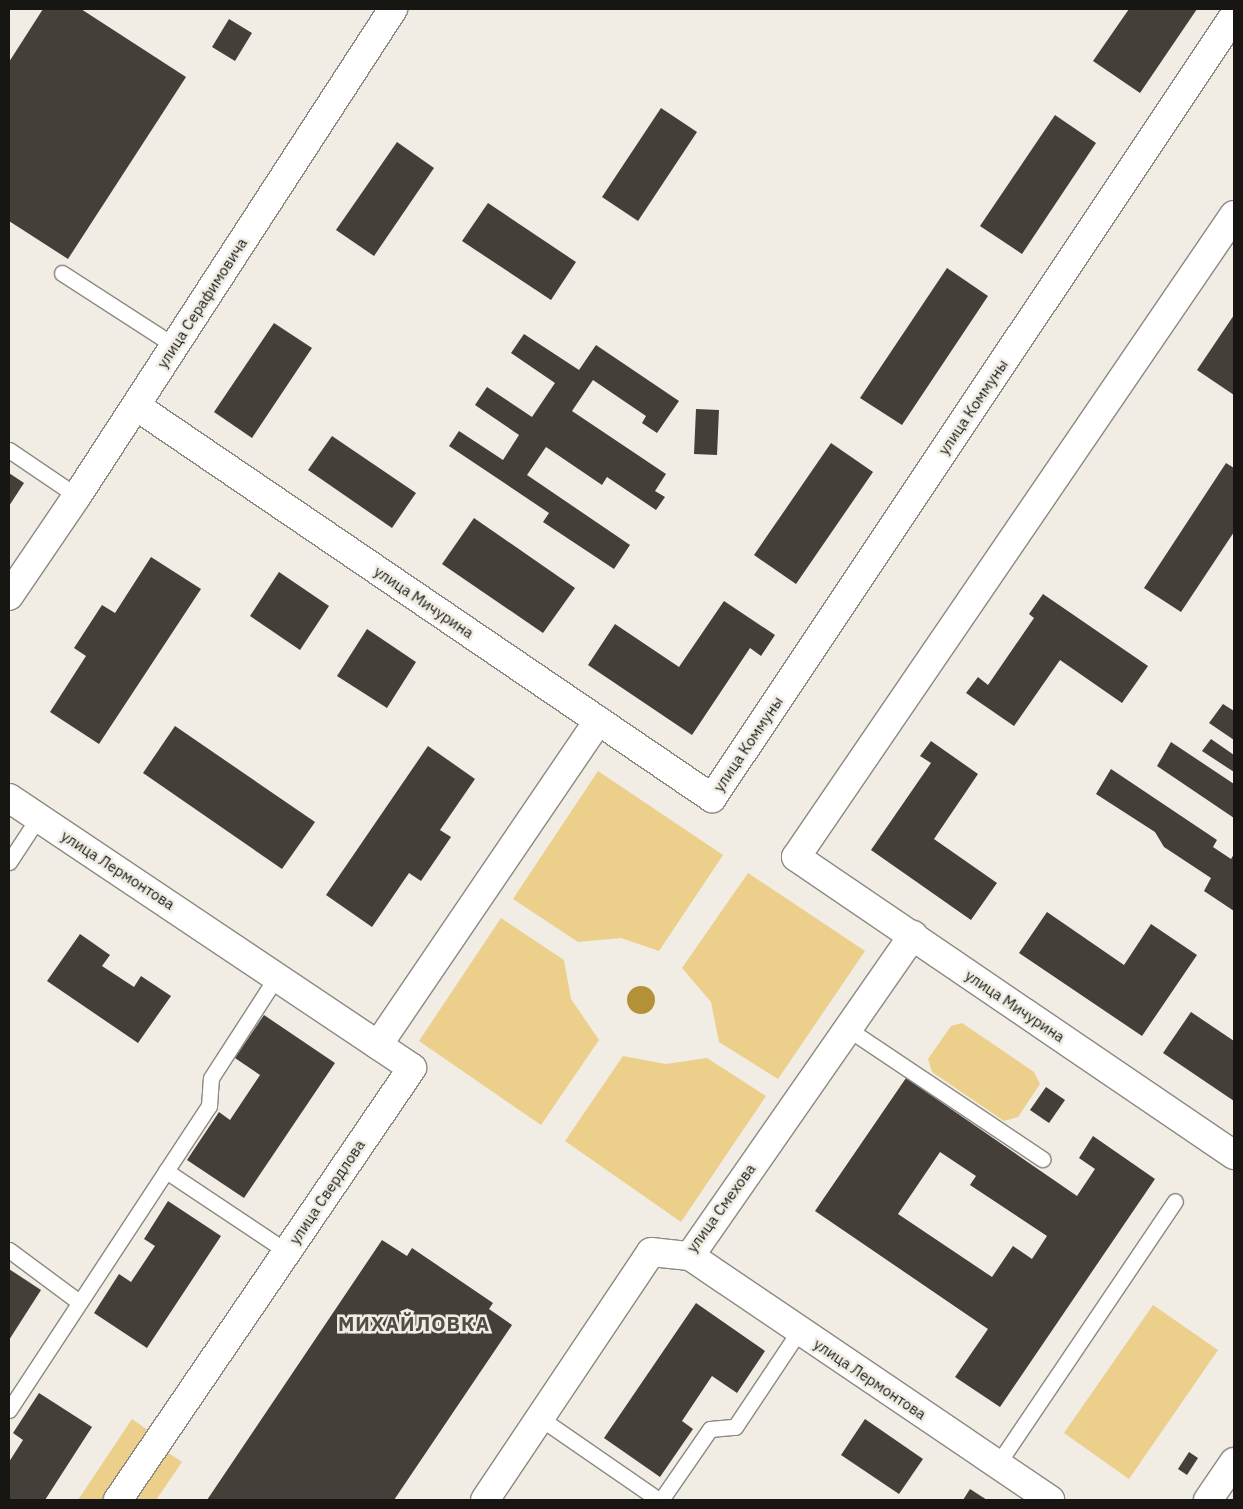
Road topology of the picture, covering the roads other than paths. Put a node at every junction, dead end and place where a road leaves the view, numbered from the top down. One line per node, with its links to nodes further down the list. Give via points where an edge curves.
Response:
1 (393, 9): 5 (street, улица Серафимовича)
2 (1234, 16): 12 (street, улица Коммуны)
3 (1234, 215): 15 (street, улица Мичурина, via 796,857)
4 (62, 273): 5 (lane)
5 (175, 346): 6 (street, улица Серафимовича)
6 (136, 406): 8 (street, улица Серафимовича); 10 (street, улица Мичурина)
7 (9, 450): 8 (lane)
8 (77, 496): 9 (street, улица Серафимовича)
9 (9, 596)
10 (598, 721): 12 (street, улица Мичурина); 19 (street)
11 (9, 798): 13 (street, улица Лермонтова)
12 (712, 798)
13 (38, 818): 14 (lane); 16 (street, улица Лермонтова)
14 (9, 862)
15 (913, 936): 18 (street, улица Смехова); 20 (street, улица Мичурина)
16 (228, 942): 17 (street, улица Свердлова)
17 (277, 976): 19 (street, улица Свердлова); 22 (lane, via 211,1078 209,1106)
18 (848, 1029): 21 (lane); 26 (street, улица Смехова)
19 (378, 1045): 25 (street, улица Свердлова, via 412,1068)
20 (1234, 1155)
21 (1042, 1159)
22 (166, 1171): 25 (lane); 27 (lane)
23 (1175, 1202): 32 (lane)
24 (9, 1250): 27 (lane)
25 (286, 1251): 33 (street, улица Свердлова)
26 (690, 1256): 28 (street, улица Лермонтова); 30 (street, улица Смехова, via 651,1252)
27 (79, 1302): 29 (lane)
28 (799, 1331): 32 (street, улица Лермонтова); 35 (lane, via 735,1427 710,1429)
29 (9, 1410)
30 (540, 1418): 34 (street, улица Смехова); 35 (lane)
31 (1234, 1462): 37 (street)
32 (997, 1465): 36 (street, улица Лермонтова)
33 (118, 1500)
34 (485, 1500)
35 (660, 1500)
36 (1050, 1500)
37 (1208, 1500)

